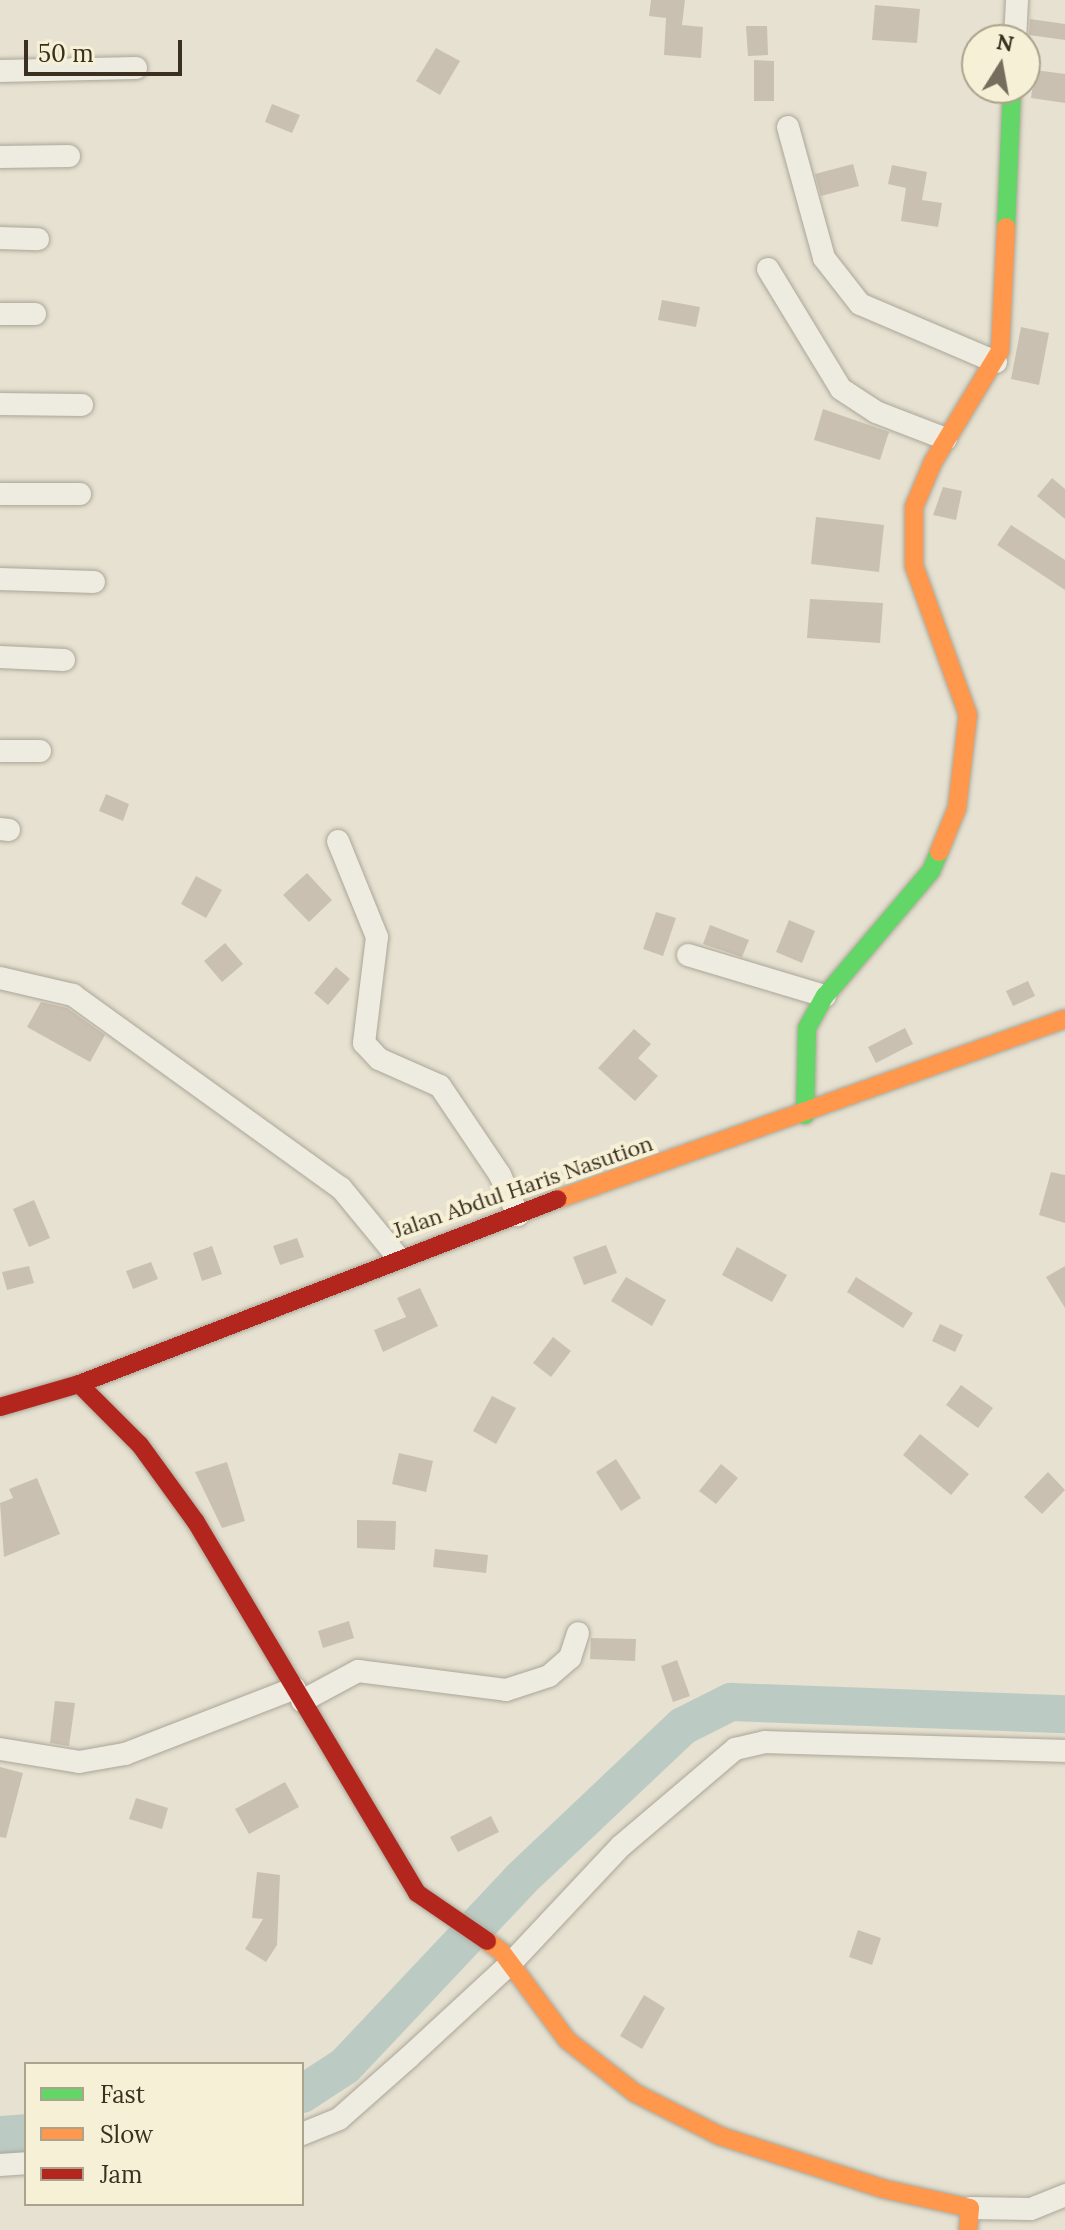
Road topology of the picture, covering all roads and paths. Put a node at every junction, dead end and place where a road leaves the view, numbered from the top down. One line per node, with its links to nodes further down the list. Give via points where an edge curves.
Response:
1 (1017, 0): 2 (street)
2 (1016, 24)
3 (136, 68): 4 (street)
4 (0, 71)
5 (1011, 104): 14 (street)
6 (788, 127): 14 (street, via 824,258 860,304)
7 (69, 156): 8 (street)
8 (0, 157)
9 (0, 238): 10 (street)
10 (38, 239)
11 (768, 269): 17 (street, via 841,389 876,412)
12 (0, 314): 13 (street)
13 (35, 314)
14 (996, 362): 17 (street)
15 (0, 404): 16 (street)
16 (82, 405)
17 (946, 439): 29 (street, via 914,507 912,529 920,590 968,715 957,808 931,871)
18 (0, 494): 19 (street)
19 (80, 494)
20 (0, 579): 21 (street)
21 (94, 582)
22 (0, 657): 23 (street)
23 (64, 660)
24 (0, 751): 25 (street)
25 (40, 751)
26 (338, 841): 32 (street, via 377,937 364,1043 379,1059 440,1086 500,1175)
27 (688, 955): 29 (street)
28 (0, 978): 33 (street, via 73,995 341,1188)
29 (825, 996): 31 (street, via 803,1044)
30 (1065, 1019): 31 (street, Jalan Abdul Haris Nasution)
31 (805, 1115): 32 (street, Jalan Abdul Haris Nasution)
32 (518, 1215): 33 (street, Jalan Abdul Haris Nasution)
33 (397, 1256): 34 (street, Jalan Abdul Haris Nasution, via 131,1358)
34 (79, 1384): 35 (street, Jalan Abdul Haris Nasution); 37 (street, via 140,1445 196,1522)
35 (0, 1407)
36 (578, 1633): 37 (street, via 570,1658 549,1676 506,1690 358,1671)
37 (298, 1694): 38 (street, via 125,1754 79,1762); 40 (street, via 417,1893)
38 (0, 1749)
39 (1065, 1751): 40 (street, via 765,1742 735,1749 621,1846)
40 (506, 1957): 41 (street, via 339,2119); 45 (street, via 567,2040 660,2107 720,2136)
41 (304, 2133)
42 (24, 2163): 43 (street)
43 (0, 2165)
44 (1065, 2195): 45 (street, via 1031,2209)
45 (969, 2219)

